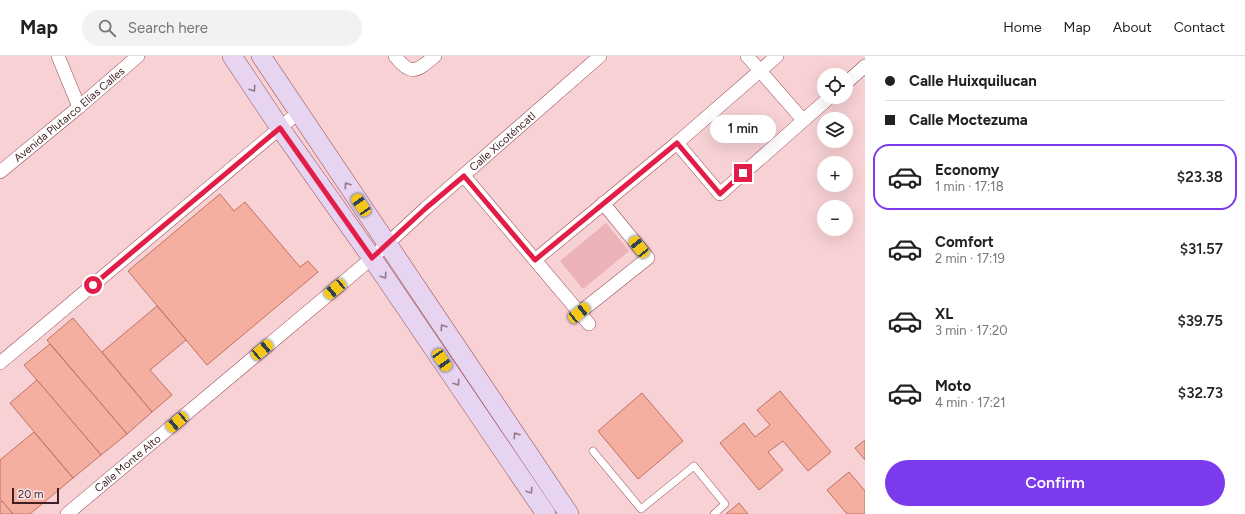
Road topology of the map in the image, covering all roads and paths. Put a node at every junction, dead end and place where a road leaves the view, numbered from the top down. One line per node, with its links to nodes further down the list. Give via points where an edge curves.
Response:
1 (58, 56): 14 (street)
2 (138, 56): 14 (street, Avenida Plutarco Elías Calles)
3 (232, 56): 17 (street, one-way to 17)
4 (261, 56): 15 (street)
5 (435, 56): 9 (street, via 420,68 411,70)
6 (600, 56): 20 (street, Calle Xicoténcatl)
7 (747, 56): 11 (street)
8 (777, 56): 11 (street)
9 (398, 61)
10 (865, 66): 12 (street)
11 (760, 71): 16 (street); 18 (street)
12 (853, 77)
13 (822, 104): 16 (street)
14 (80, 107): 19 (street, Avenida Plutarco Elías Calles)
15 (299, 112): 17 (street); 22 (street, one-way to 15)
16 (803, 120): 18 (street, via 720,194)
17 (280, 128): 23 (street); 27 (street)
18 (677, 143): 21 (street)
19 (0, 172)
20 (464, 176): 22 (street, Calle Xicoténcatl); 24 (street)
21 (604, 203): 24 (street); 25 (street, via 648,258)
22 (388, 244): 23 (street, Calle Xicoténcatl); 29 (street, one-way to 22)
23 (372, 258): 30 (street, Calle Monte Alto); 31 (street, one-way to 31)
24 (535, 260): 25 (street)
25 (579, 313): 26 (street)
26 (589, 324)
27 (0, 363)
28 (594, 451): 32 (lane, via 641,509 694,466 725,504)
29 (564, 512)
30 (67, 514)
31 (546, 514)
32 (714, 514)

